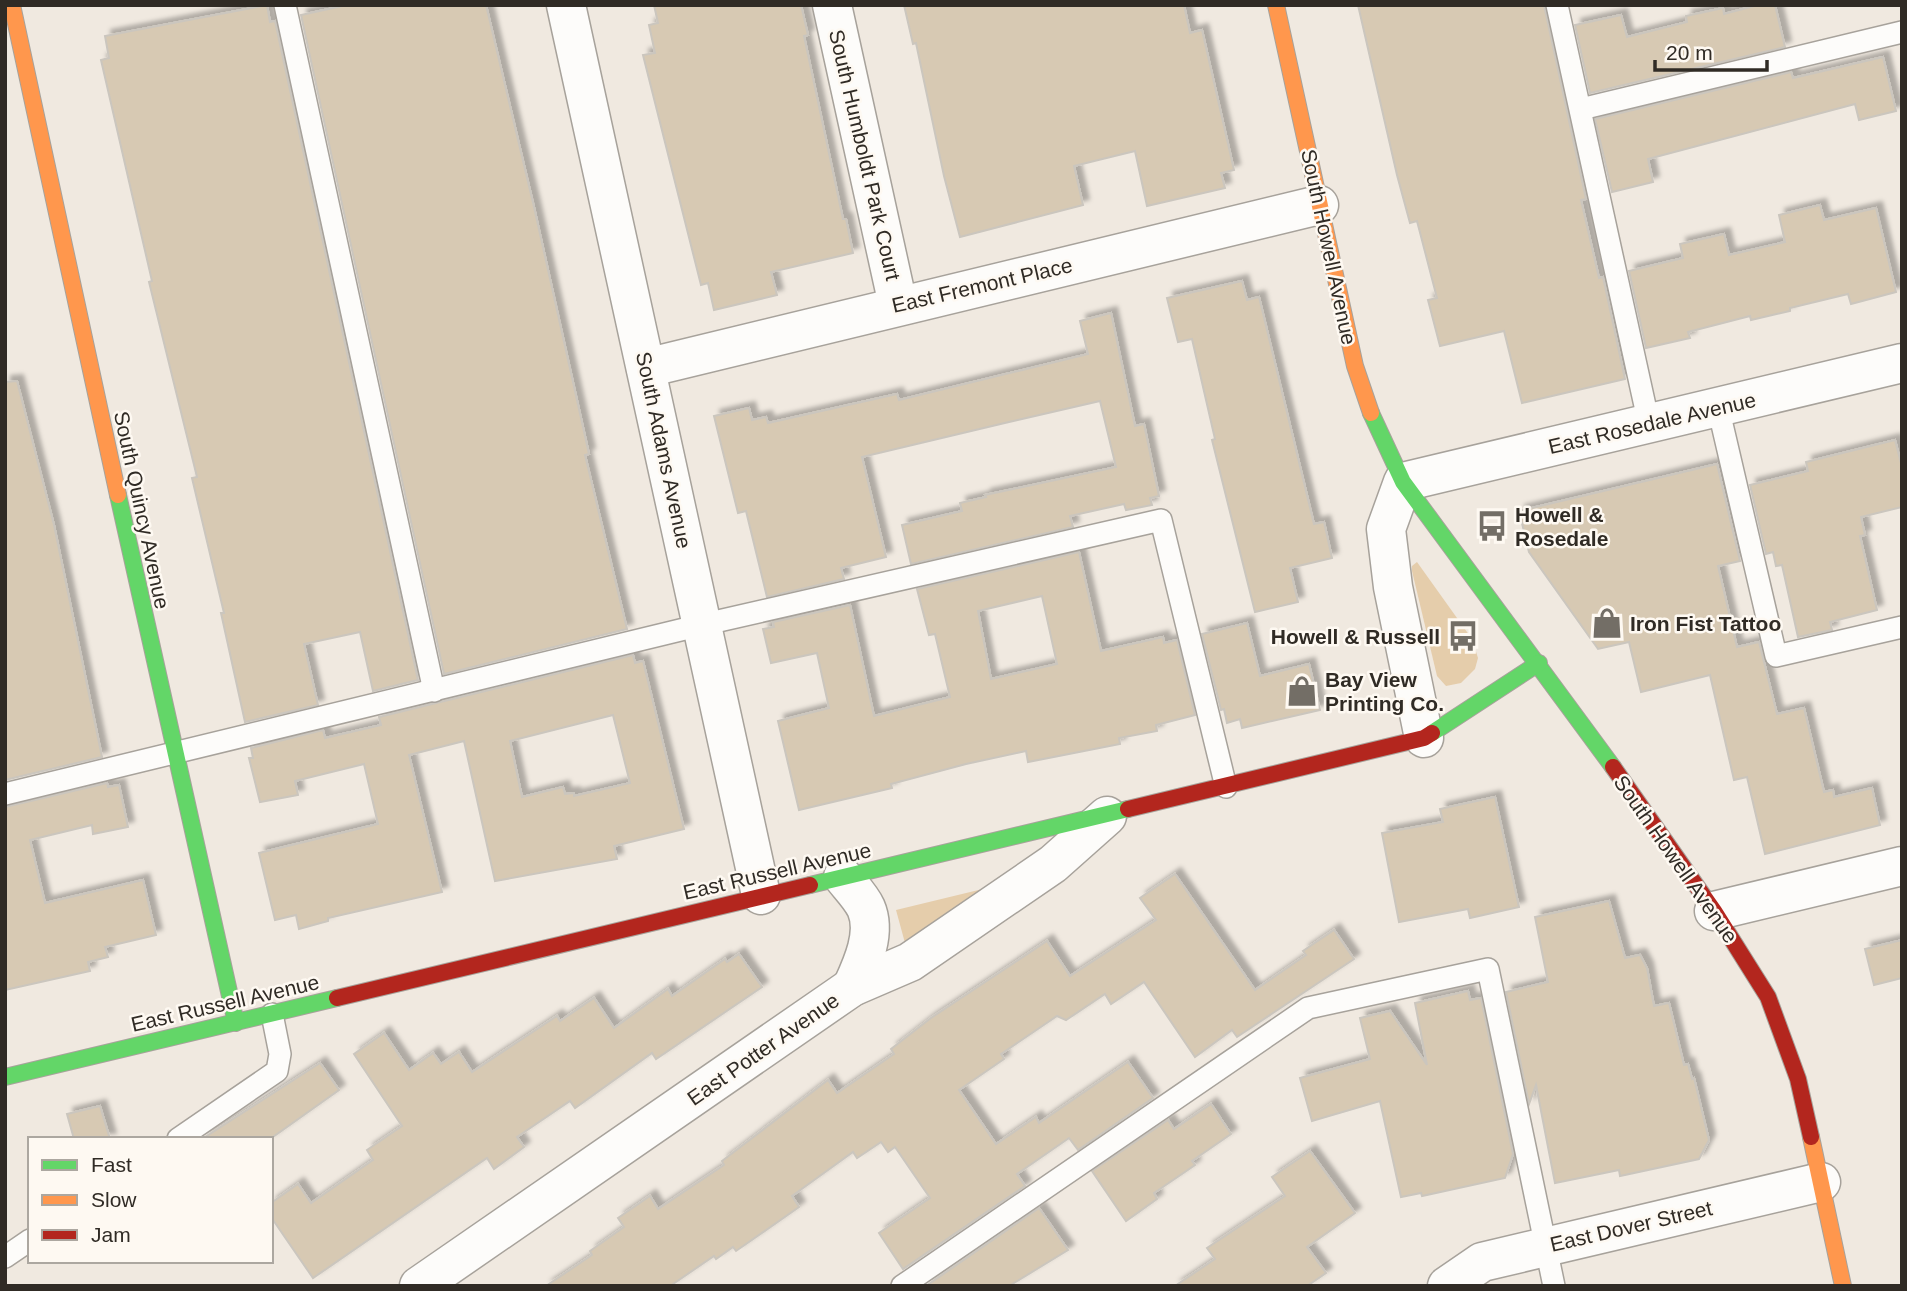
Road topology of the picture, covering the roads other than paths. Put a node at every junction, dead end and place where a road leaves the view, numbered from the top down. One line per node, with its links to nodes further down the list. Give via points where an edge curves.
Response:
1 (12, 5): 21 (street, South Quincy Avenue)
2 (285, 5): 19 (lane)
3 (566, 5): 12 (street, South Adams Avenue)
4 (832, 5): 10 (street, South Humboldt Park Court)
5 (1276, 5): 9 (street, South Howell Avenue)
6 (1557, 5): 8 (lane)
7 (1902, 32): 8 (lane)
8 (1581, 109): 14 (lane)
9 (1320, 205): 10 (street, East Fremont Place); 15 (street, South Howell Avenue, via 1355,366 1376,426)
10 (898, 305): 12 (street, East Fremont Place)
11 (1902, 363): 13 (street, East Rosedale Avenue)
12 (646, 368): 16 (street, South Adams Avenue)
13 (1718, 407): 14 (street, East Rosedale Avenue); 17 (lane, via 1776,656)
14 (1649, 424): 15 (street, East Rosedale Avenue)
15 (1403, 482): 18 (street, South Howell Avenue); 20 (street, via 1386,528 1393,587)
16 (701, 625): 19 (lane); 22 (lane, via 1161,520); 27 (street, South Adams Avenue)
17 (1902, 627)
18 (1539, 663): 20 (street, East Russell Avenue); 28 (street, South Howell Avenue)
19 (434, 691): 21 (lane)
20 (1424, 738): 22 (street, East Russell Avenue)
21 (174, 754): 23 (lane); 31 (street, South Quincy Avenue)
22 (1226, 787): 24 (street, East Russell Avenue)
23 (5, 794)
24 (1107, 816): 26 (street, East Russell Avenue); 29 (street, East Potter Avenue, via 1053,863 910,962)
25 (1902, 866): 28 (street)
26 (843, 877): 27 (street, East Russell Avenue); 29 (street, via 866,909 869,933 865,959)
27 (761, 895): 30 (street, East Russell Avenue)
28 (1714, 911): 34 (street, South Howell Avenue, via 1768,997 1798,1079)
29 (852, 987): 38 (street, East Potter Avenue)
30 (272, 1014): 31 (street, East Russell Avenue); 33 (lane, via 280,1054 277,1071)
31 (236, 1023): 32 (street, East Russell Avenue)
32 (5, 1077)
33 (181, 1137)
34 (1821, 1182): 36 (street, East Dover Street); 42 (street, South Howell Avenue)
35 (28, 1241): 37 (lane)
36 (1545, 1247): 39 (lane, via 1488,969 1308,1008); 40 (street, East Dover Street, via 1482,1262); 41 (lane)
37 (5, 1257)
38 (419, 1286)
39 (902, 1286)
40 (1447, 1286)
41 (1554, 1286)
42 (1843, 1286)

